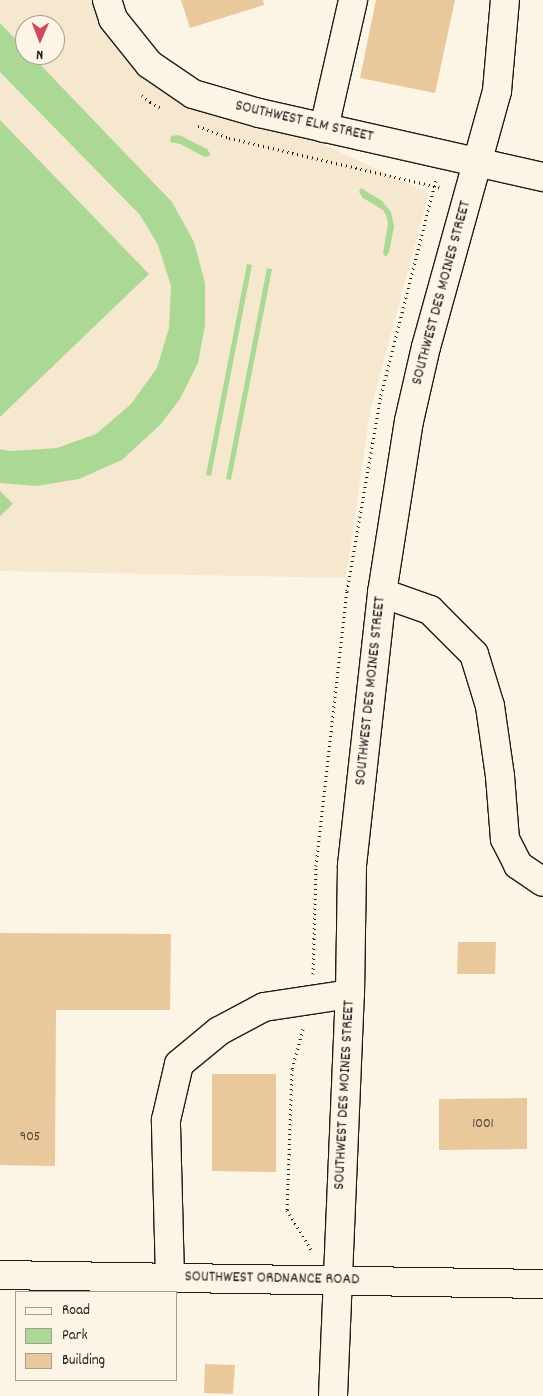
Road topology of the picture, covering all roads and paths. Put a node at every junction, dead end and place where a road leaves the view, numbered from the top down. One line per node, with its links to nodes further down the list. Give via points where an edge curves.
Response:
1 (107, 0): 4 (street, SOUTHWEST ELM STREET, via 112,19 149,64 193,94)
2 (353, 0): 4 (street)
3 (505, 0): 5 (street, SOUTHWEST DES MOINES STREET, via 497,91)
4 (324, 128): 5 (street, SOUTHWEST ELM STREET)
5 (478, 162): 6 (street, SOUTHWEST ELM STREET); 7 (street, SOUTHWEST DES MOINES STREET, via 426,347 409,421)
6 (543, 177)
7 (382, 593): 8 (street, via 430,610 474,654 490,706 505,838 518,865); 9 (street, SOUTHWEST DES MOINES STREET, via 352,866)
8 (543, 882)
9 (350, 994): 11 (street, via 264,1007 219,1031 179,1064 166,1120); 12 (street, SOUTHWEST DES MOINES STREET)
10 (0, 1275): 11 (street, SOUTHWEST ORDNANCE ROAD)
11 (170, 1278): 12 (street, SOUTHWEST ORDNANCE ROAD)
12 (336, 1280): 13 (street, SOUTHWEST ORDNANCE ROAD); 14 (street, SOUTHWEST DES MOINES STREET)
13 (543, 1284)
14 (333, 1396)

